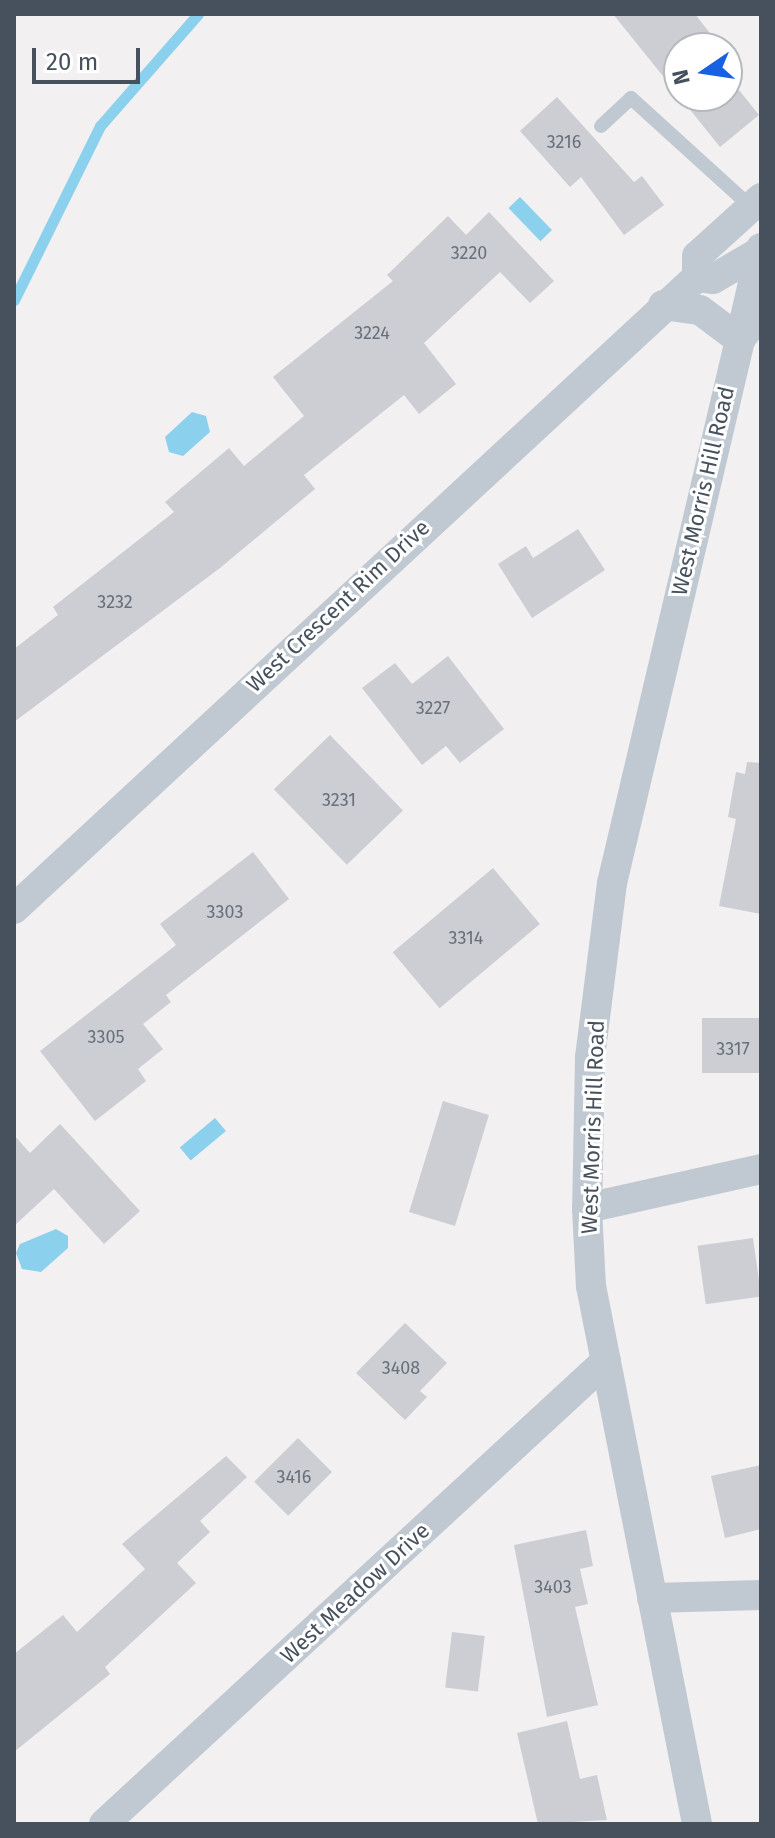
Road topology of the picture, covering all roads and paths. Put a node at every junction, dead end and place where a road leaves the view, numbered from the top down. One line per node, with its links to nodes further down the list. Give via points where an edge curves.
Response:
1 (601, 126): 2 (lane, via 631,98)
2 (756, 203): 4 (street, West Crescent Rim Drive, via 697,256)
3 (760, 251): 4 (street, West Crescent Rim Drive, via 713,279); 7 (street, West Morris Hill Road)
4 (697, 277): 5 (street, West Crescent Rim Drive)
5 (663, 305): 7 (street, via 700,310); 8 (street, West Crescent Rim Drive)
6 (761, 311): 7 (street, West Morris Hill Road)
7 (740, 340): 10 (street, West Morris Hill Road, via 612,883 590,1058)
8 (14, 909)
9 (761, 1169): 10 (street)
10 (587, 1208): 11 (street, West Morris Hill Road, via 591,1286)
11 (606, 1361): 13 (street, West Morris Hill Road); 14 (street, West Meadow Drive)
12 (761, 1595): 13 (street)
13 (652, 1598): 15 (street, West Morris Hill Road)
14 (104, 1824)
15 (697, 1824)

